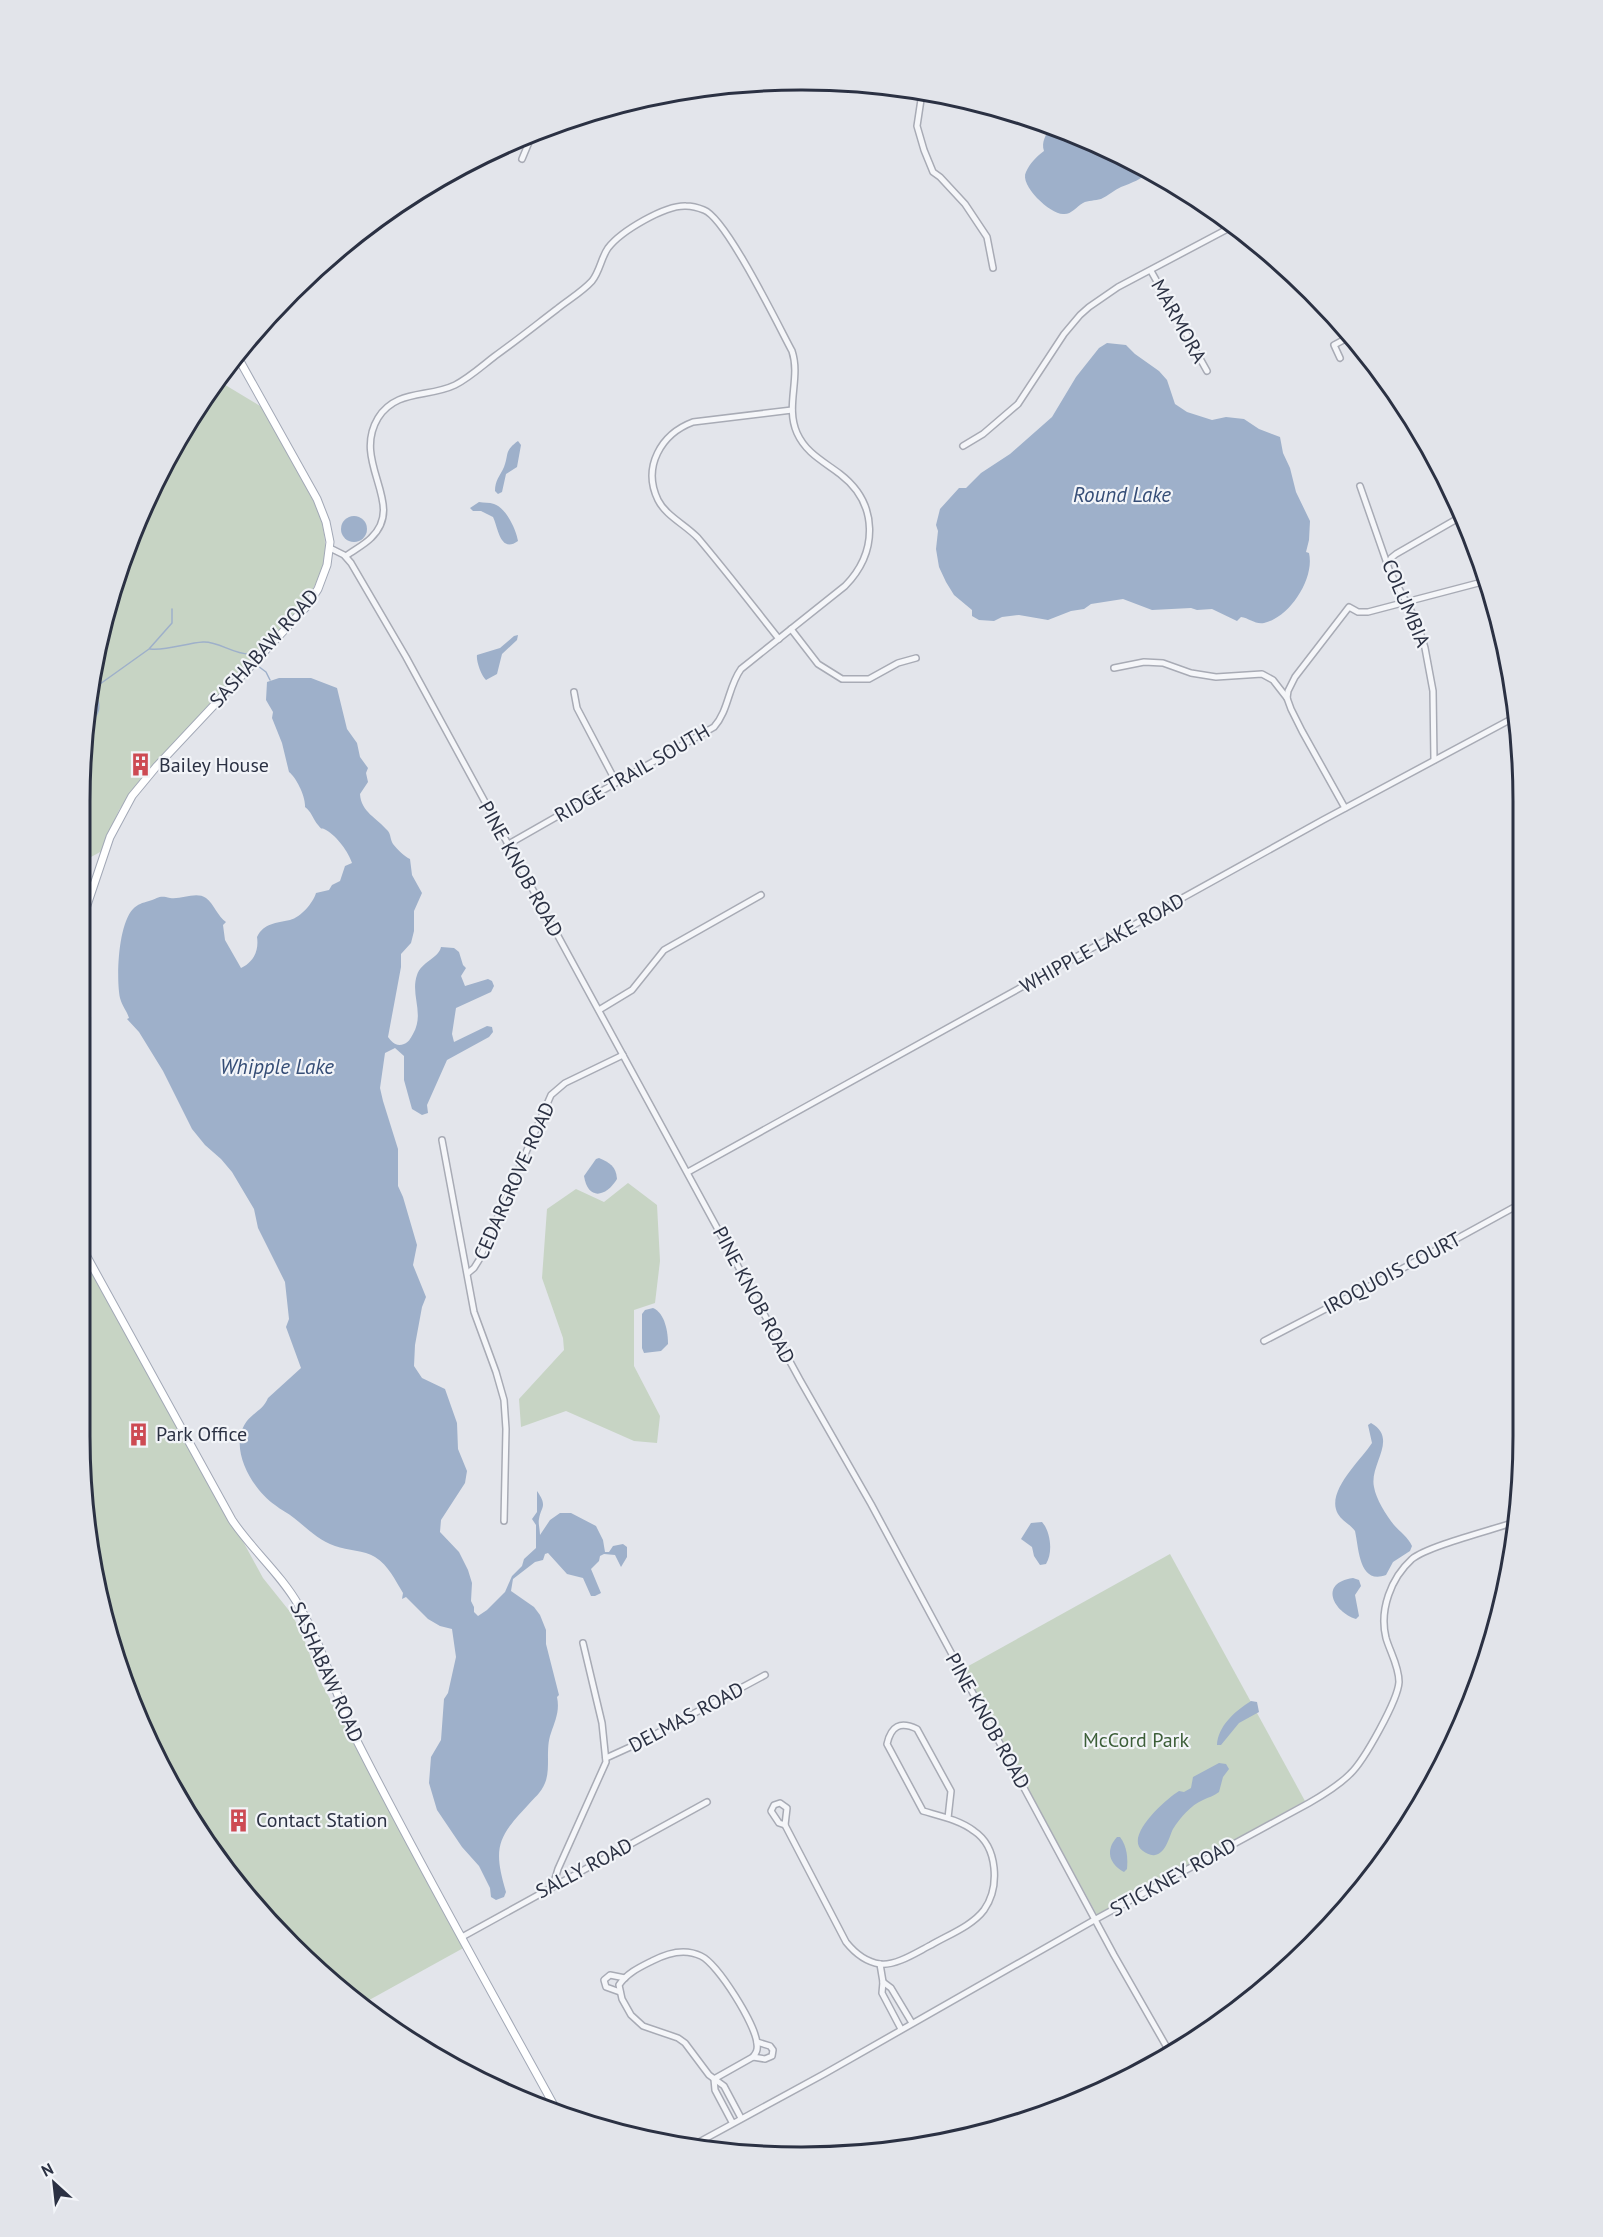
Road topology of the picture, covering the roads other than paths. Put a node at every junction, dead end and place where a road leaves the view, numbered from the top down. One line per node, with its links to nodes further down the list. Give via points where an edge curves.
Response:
1 (921, 101): 5 (street, via 917,126 933,172 965,204 987,237)
2 (528, 144): 3 (street)
3 (522, 159)
4 (1225, 230): 6 (street)
5 (993, 268)
6 (1151, 271): 10 (street, MARMORA); 12 (street, via 1118,287 1071,324 1018,404)
7 (1343, 340): 8 (street, via 1334,345)
8 (1340, 358)
9 (242, 362): 15 (main road, SASHABAW ROAD, via 322,508)
10 (1207, 371)
11 (792, 410): 16 (street, via 796,366 792,351 725,230 707,211 687,206 667,210 618,237 605,253 592,281 474,373 446,388 403,397 385,409 375,423 370,441 370,459 384,501 382,521 372,537); 20 (street, RIDGE TRAIL SOUTH, via 796,432 810,452 858,493 868,517 869,537 866,557 855,575); 21 (street, via 684,425 663,441 653,474 662,505 697,537)
12 (963, 446)
13 (1360, 486): 17 (street, COLUMBIA)
14 (1455, 520): 17 (street, via 1416,540)
15 (330, 549): 16 (street); 32 (main road, SASHABAW ROAD, via 323,579 309,603 156,767 128,803 110,837)
16 (345, 556): 30 (street, PINE KNOB ROAD, via 406,657)
17 (1388, 564): 19 (street, COLUMBIA)
18 (1478, 583): 19 (street)
19 (1405, 602): 25 (street, via 1368,612 1349,607 1295,676); 27 (street, COLUMBIA, via 1421,634 1429,663)
20 (791, 629): 21 (street, RIDGE TRAIL SOUTH); 22 (street, via 818,663 842,679 869,679)
21 (779, 639): 28 (street, RIDGE TRAIL SOUTH, via 737,674 714,727)
22 (916, 658)
23 (1114, 668): 25 (street, via 1144,662 1210,676 1262,674 1273,680)
24 (574, 692): 28 (street, via 577,708)
25 (1287, 698): 29 (street)
26 (1508, 721): 27 (street, WHIPPLE LAKE ROAD)
27 (1434, 760): 29 (street, WHIPPLE LAKE ROAD)
28 (616, 782): 30 (street, RIDGE TRAIL SOUTH)
29 (1345, 808): 36 (street, WHIPPLE LAKE ROAD)
30 (507, 845): 33 (street, PINE KNOB ROAD)
31 (760, 895): 33 (street, via 664,950 632,990)
32 (90, 896)
33 (599, 1010): 34 (street, PINE KNOB ROAD)
34 (623, 1055): 36 (street, PINE KNOB ROAD); 39 (street, CEDARGROVE ROAD, via 565,1083 551,1095 479,1260)
35 (442, 1140): 39 (street)
36 (688, 1172): 50 (street, PINE KNOB ROAD)
37 (1513, 1208): 40 (street, IROQUOIS COURT)
38 (90, 1262): 51 (main road, SASHABAW ROAD, via 232,1520 302,1611 349,1724)
39 (468, 1273): 41 (street, via 474,1312 504,1400)
40 (1264, 1341)
41 (504, 1521)
42 (1507, 1525): 50 (street, STICKNEY ROAD, via 1421,1553 1404,1569 1388,1596 1384,1612 1386,1638 1399,1685 1372,1742 1351,1773 1319,1797)
43 (583, 1643): 45 (street)
44 (765, 1675): 45 (street, DELMAS ROAD)
45 (606, 1758): 49 (street, via 558,1869)
46 (707, 1802): 49 (street, SALLY ROAD)
47 (948, 1818): 47 (street, via 923,1811 887,1744 889,1733 897,1726 917,1729 951,1791); 52 (street, via 975,1831 987,1845 995,1877 984,1910 970,1923 917,1952)
48 (785, 1825): 52 (street, via 846,1942 855,1952)
49 (556, 1884): 51 (street, SALLY ROAD)
50 (1096, 1919): 58 (street, STICKNEY ROAD); 61 (street, PINE KNOB ROAD)
51 (462, 1937): 64 (main road, SASHABAW ROAD)
52 (880, 1964): 54 (street)
53 (625, 1978): 55 (street, via 619,1985); 55 (street, via 610,1975 604,1980 606,1987); 60 (street, via 669,1953 700,1956 723,1977)
54 (883, 1982): 56 (street); 57 (street, via 882,1993)
55 (620, 1992): 63 (street, via 636,2020 685,2043)
56 (901, 2004): 57 (street); 58 (street)
57 (891, 2010): 59 (street)
58 (912, 2023): 59 (street, STICKNEY ROAD)
59 (901, 2029): 65 (street, STICKNEY ROAD)
60 (757, 2042): 62 (street); 62 (street, via 770,2046 772,2056 765,2060)
61 (1166, 2046)
62 (753, 2057): 63 (street)
63 (714, 2079): 65 (street, via 724,2086); 66 (street, via 715,2090)
64 (552, 2101)
65 (741, 2118): 66 (street, STICKNEY ROAD)
66 (732, 2122): 67 (street, STICKNEY ROAD)
67 (702, 2140)

